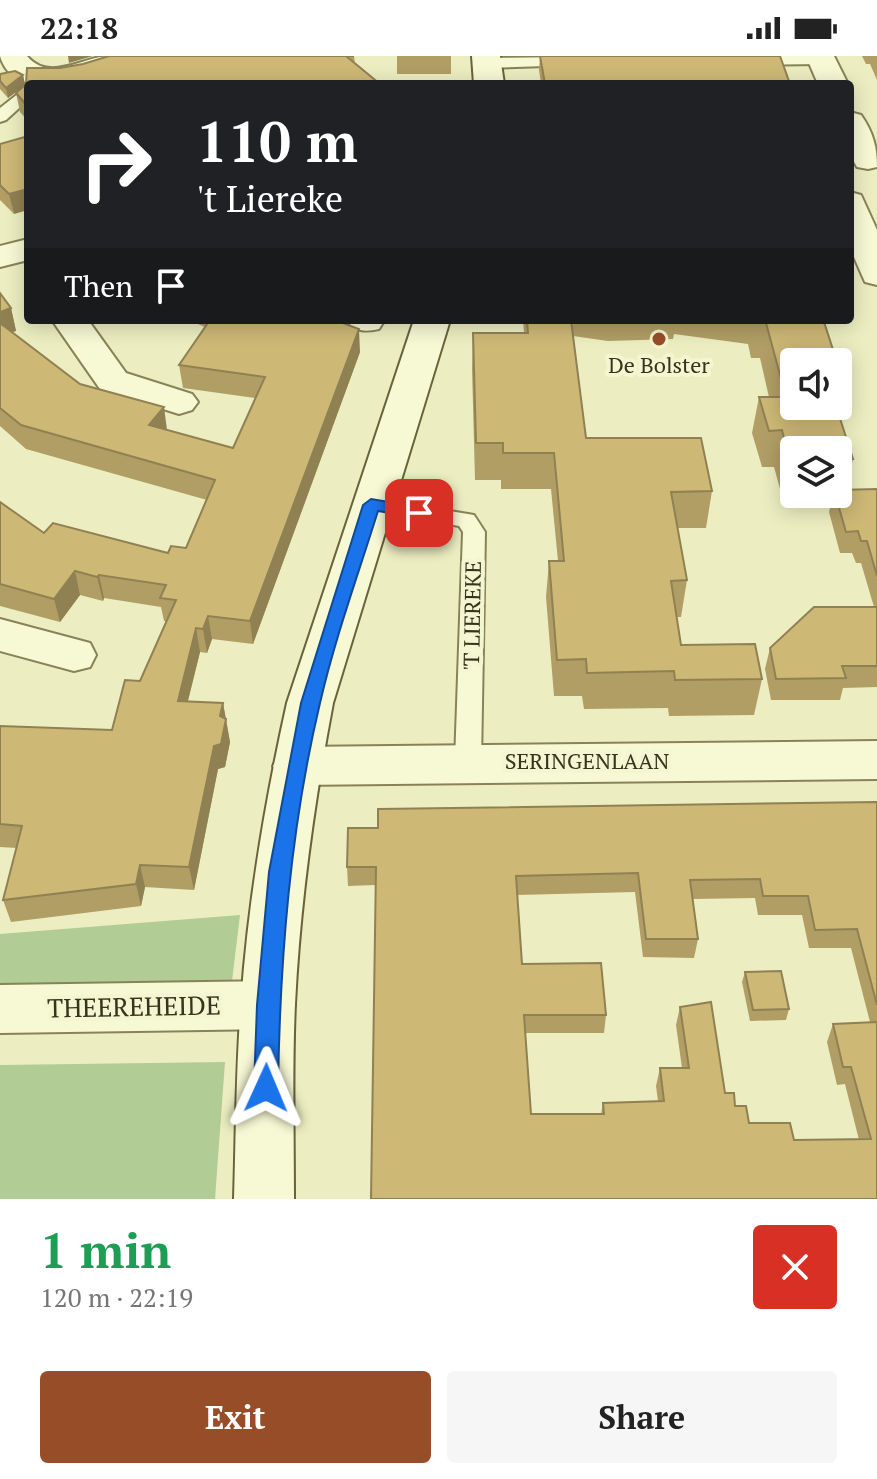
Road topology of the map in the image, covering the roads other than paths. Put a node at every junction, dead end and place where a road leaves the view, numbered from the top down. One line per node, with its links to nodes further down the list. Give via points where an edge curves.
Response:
1 (12, 56): 7 (street)
2 (132, 56): 8 (street)
3 (729, 60): 5 (lane)
4 (592, 62): 6 (lane)
5 (825, 66)
6 (487, 68)
7 (32, 80)
8 (49, 80)
9 (24, 94): 10 (lane)
10 (0, 117)
11 (854, 132): 12 (street)
12 (865, 161)
13 (854, 213): 14 (street)
14 (877, 275)
15 (73, 324): 17 (street, via 113,381)
16 (431, 324): 18 (street)
17 (179, 402)
18 (371, 505): 22 (lane, 'T LIEREKE, via 466,520 474,532); 23 (street, via 310,703)
19 (0, 635): 20 (street)
20 (74, 655)
21 (877, 760): 22 (street, SERINGENLAAN)
22 (468, 762): 23 (street, SERINGENLAAN)
23 (297, 766): 24 (street, via 280,872)
24 (268, 1005): 25 (street, THEEREHEIDE); 26 (street)
25 (0, 1009)
26 (264, 1199)

